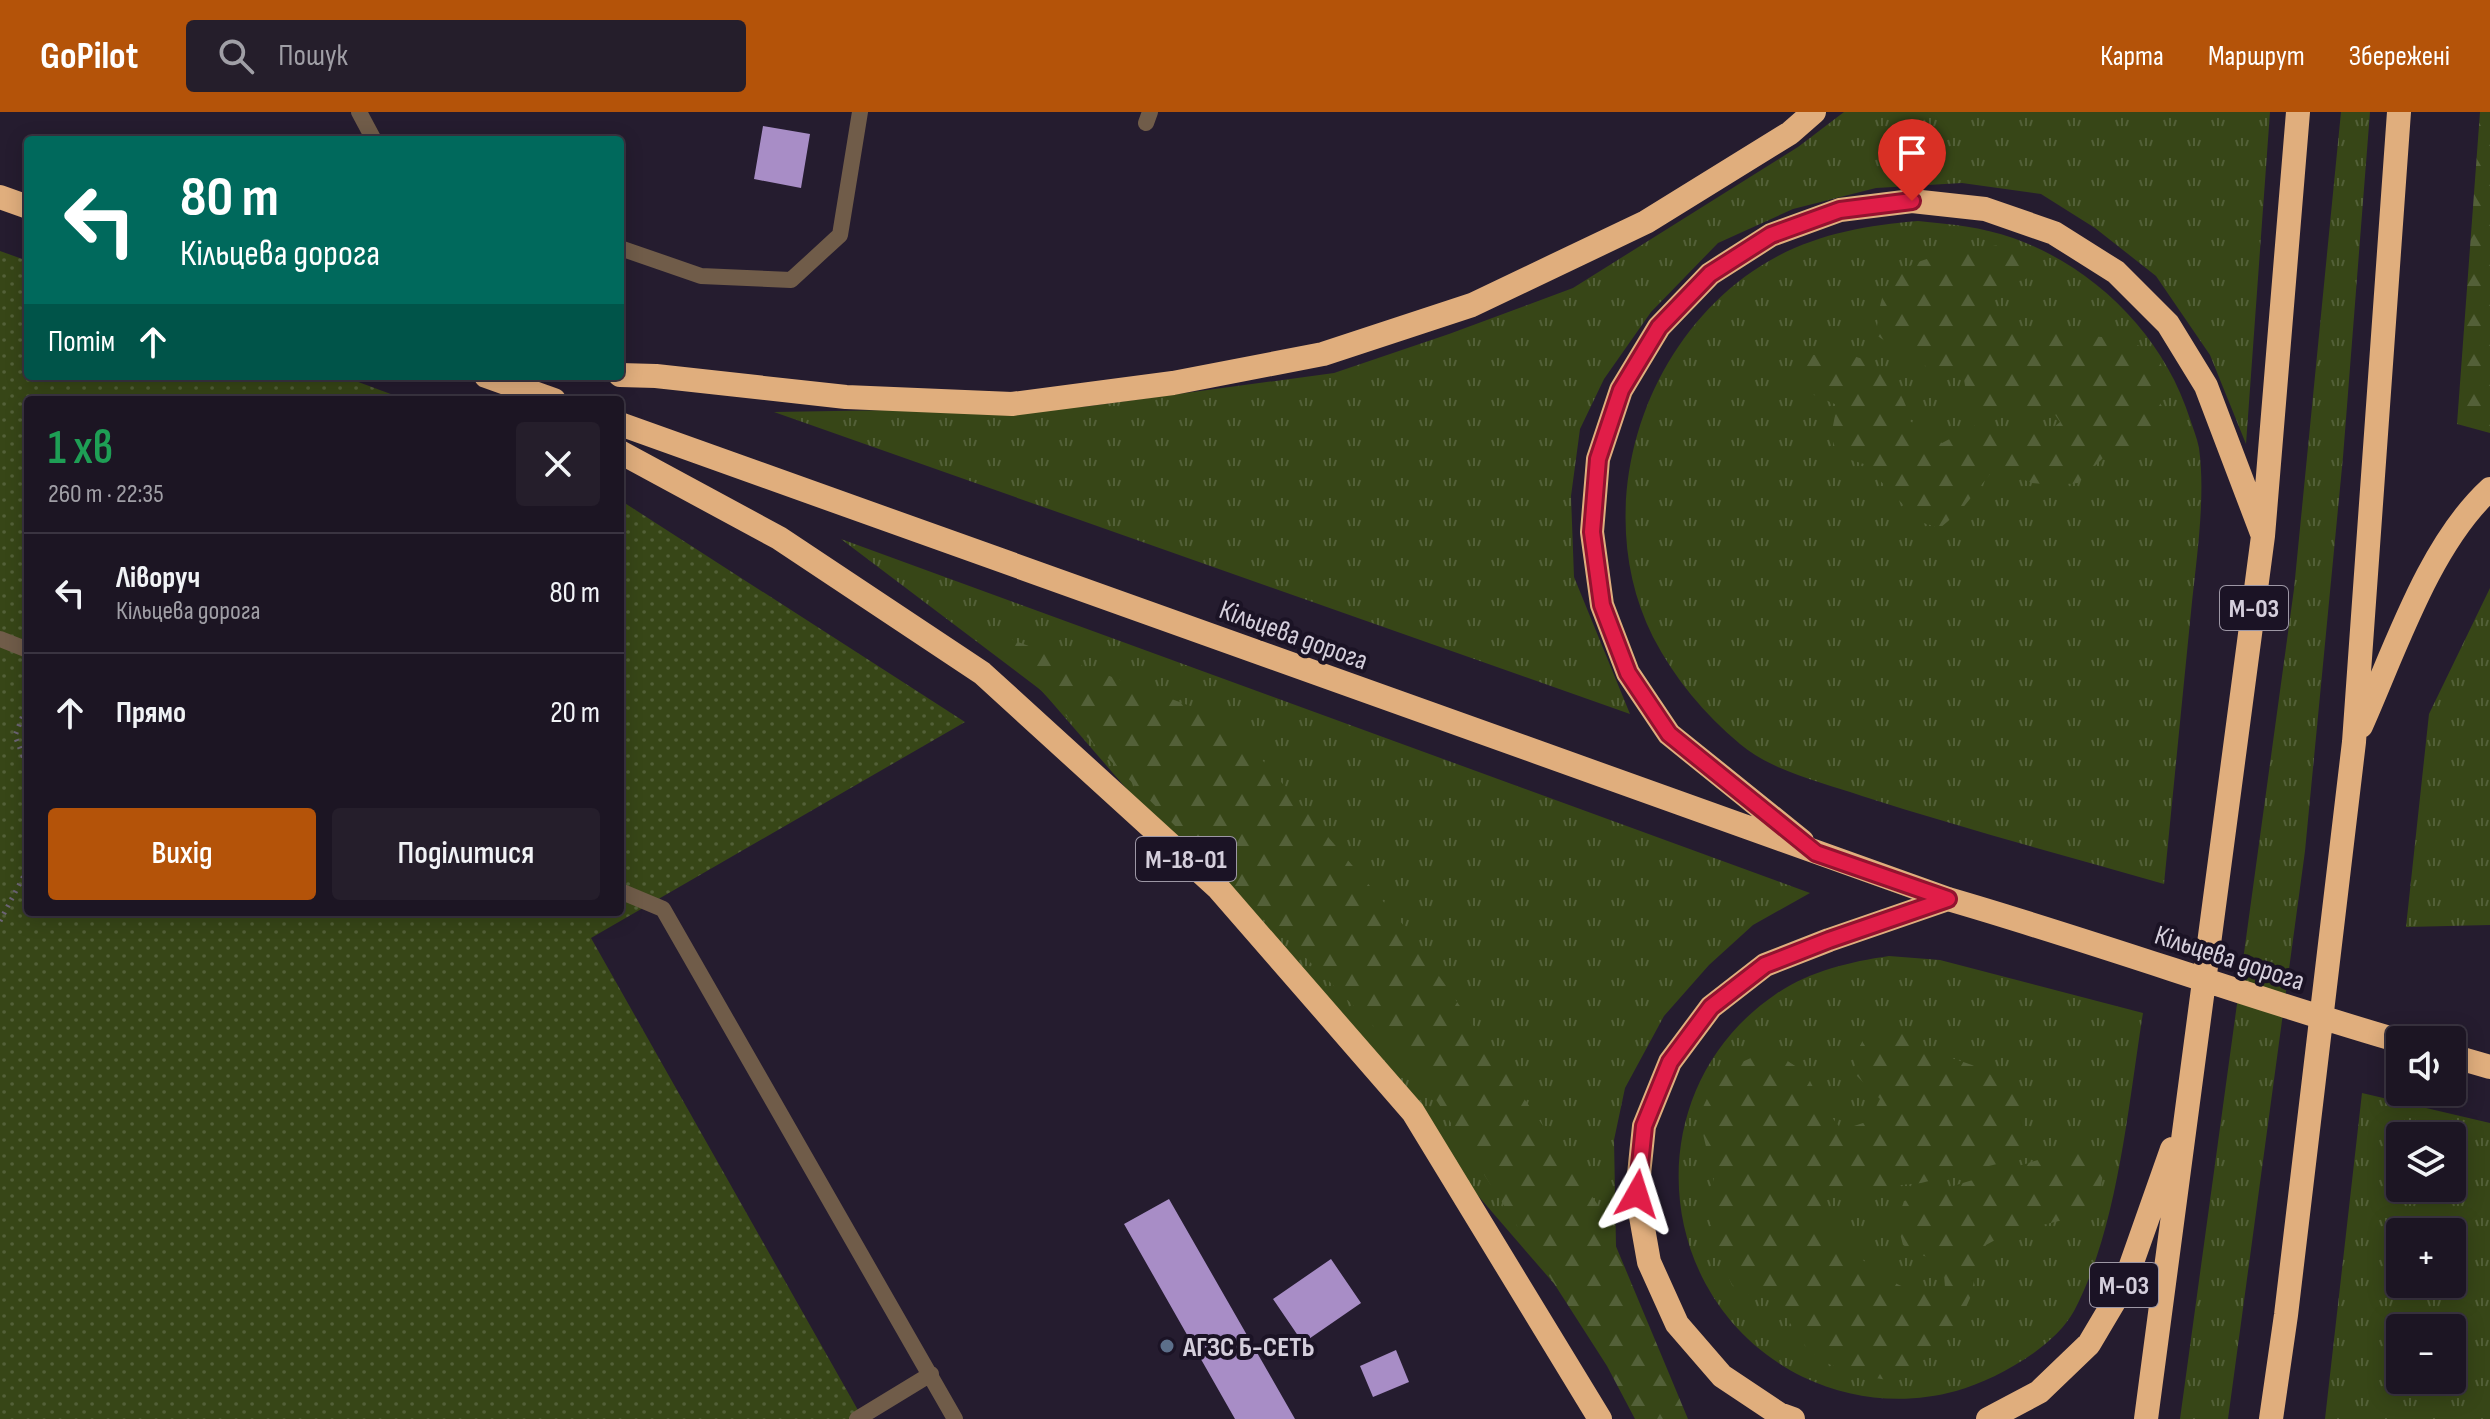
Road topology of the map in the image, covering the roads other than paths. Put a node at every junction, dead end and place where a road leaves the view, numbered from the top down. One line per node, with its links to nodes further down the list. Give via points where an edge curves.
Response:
1 (359, 112): 6 (street)
2 (860, 112): 9 (street, via 840,235 791,280 701,276)
3 (1814, 112): 10 (highway, via 1790,133 1646,222 1472,305 1323,354 1173,383 1012,404 846,397)
4 (2298, 112): 18 (highway, М-03)
5 (2399, 112): 21 (highway)
6 (372, 136)
7 (0, 197): 8 (highway)
8 (24, 206)
9 (624, 249)
10 (624, 375)
11 (490, 380): 13 (highway)
12 (495, 380): 14 (highway)
13 (518, 396)
14 (542, 396)
15 (624, 425): 22 (highway, Кільцева дорога)
16 (624, 454): 31 (highway, М-18-01, via 779,538 982,673 1219,889 1413,1112)
17 (2490, 489): 21 (highway, via 2473,504 2432,566)
18 (2263, 536): 22 (highway, via 2206,386 2168,324 2116,272 2054,233 1985,209 1912,201 1840,210 1771,235 1710,274 1659,327 1621,390 1598,459 1592,532 1602,605 1628,673 1669,734); 28 (highway, М-03)
19 (0, 639): 20 (street)
20 (24, 648)
21 (2354, 742): 29 (highway)
22 (1816, 853): 24 (highway, Кільцева дорога)
23 (624, 893): 30 (street, via 663,909)
24 (1948, 899): 25 (highway, Кільцева дорога); 34 (highway, via 1765,965 1711,1007 1670,1062 1644,1126 1637,1194 1649,1262 1677,1324 1722,1376)
25 (2386, 1037)
26 (2466, 1060): 27 (highway)
27 (2490, 1067)
28 (2189, 1101): 35 (highway, М-03, via 2124,1285 2089,1344 2039,1392); 36 (highway)
29 (2286, 1315): 37 (highway); 38 (highway)
30 (931, 1374): 32 (street); 33 (street)
31 (1597, 1417)
32 (857, 1419)
33 (955, 1419)
34 (1793, 1419)
35 (1988, 1419)
36 (2146, 1419)
37 (2271, 1419)
38 (2285, 1419)

